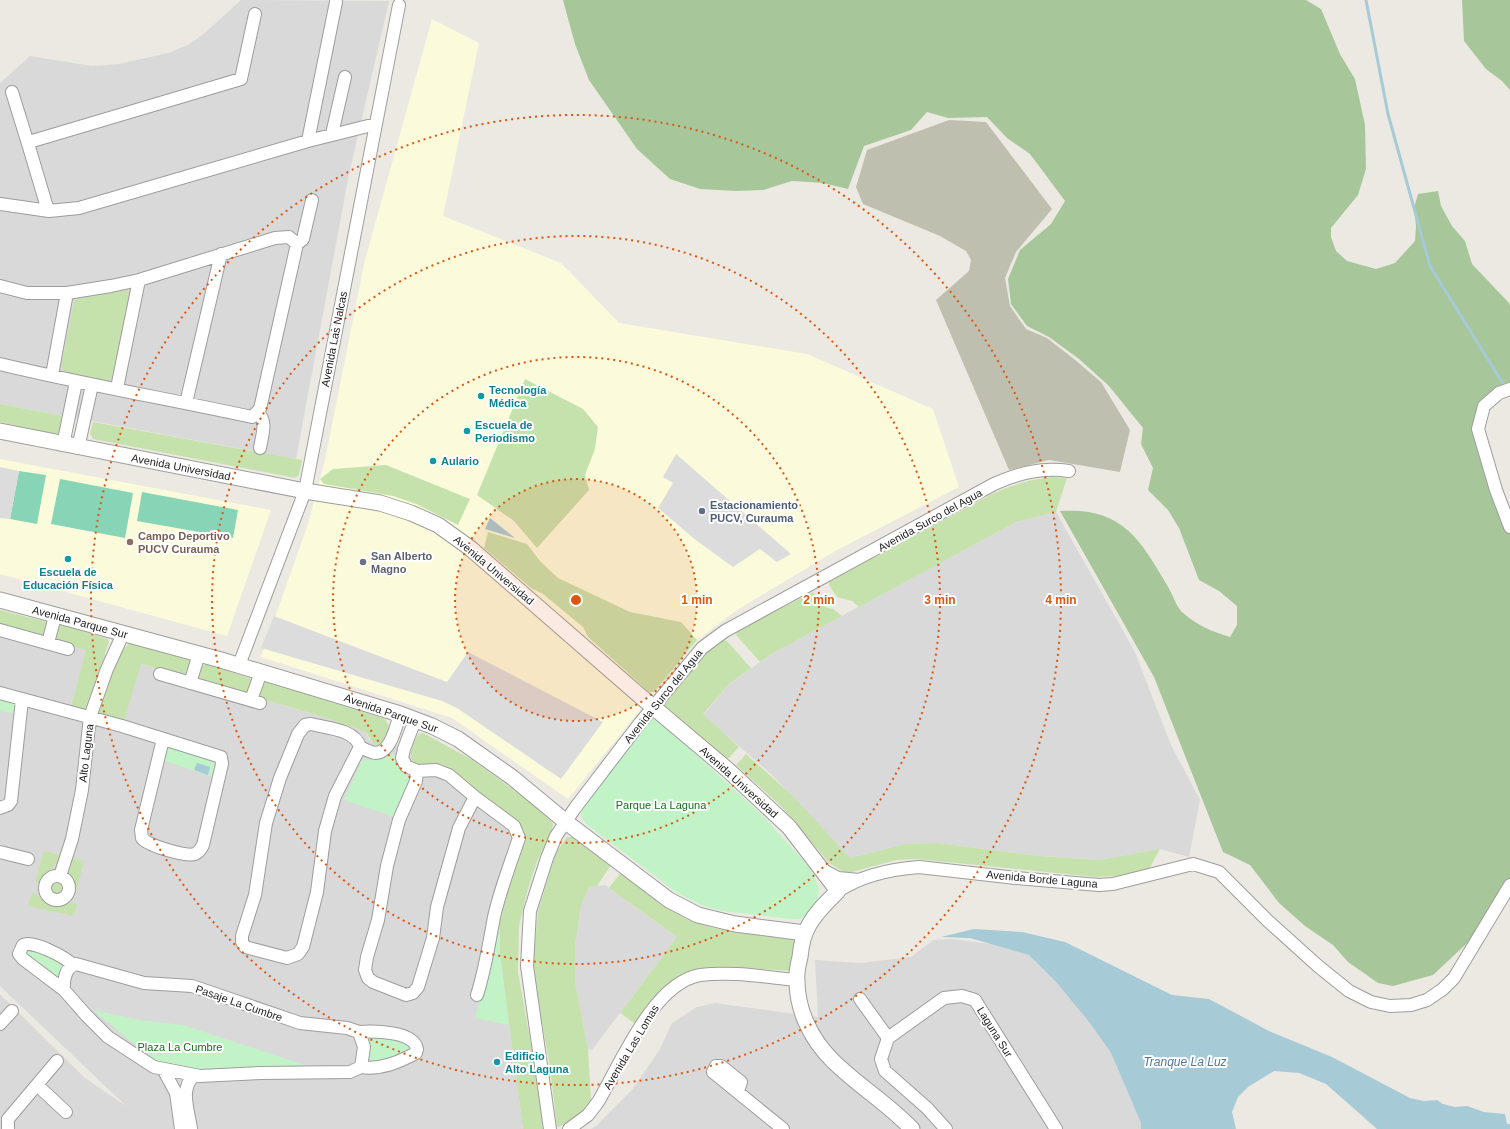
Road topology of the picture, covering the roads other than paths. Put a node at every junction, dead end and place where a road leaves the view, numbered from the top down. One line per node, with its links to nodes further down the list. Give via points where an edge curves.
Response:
1 (336, 2): 8 (street)
2 (399, 5): 6 (street, Avenida Las Nalcas)
3 (255, 14): 9 (street, via 241,79 33,140 29,142)
4 (346, 77): 7 (street)
5 (12, 92): 9 (street)
6 (376, 124): 7 (street); 31 (street, Avenida Las Nalcas)
7 (332, 134): 8 (street)
8 (308, 141): 12 (street, via 79,208)
9 (29, 147): 12 (street)
10 (312, 200): 13 (street, via 303,239)
11 (0, 204): 12 (street)
12 (49, 211)
13 (297, 244): 14 (street, via 289,237 275,238); 25 (street, via 260,409)
14 (222, 254): 15 (street); 24 (street)
15 (139, 280): 17 (street); 22 (street)
16 (0, 286): 17 (street, via 26,293)
17 (66, 293): 19 (street)
18 (0, 364): 19 (street)
19 (52, 375): 20 (street)
20 (76, 382): 21 (street); 27 (street)
21 (92, 385): 22 (street); 28 (street)
22 (117, 388): 24 (street)
23 (1510, 389): 32 (street, via 1499,393 1484,406 1478,429)
24 (186, 403): 25 (street, via 252,417)
25 (257, 412): 29 (street, via 264,422)
26 (0, 431): 27 (street, Avenida Universidad)
27 (63, 445): 28 (street, Avenida Universidad)
28 (78, 448): 31 (street, Avenida Universidad)
29 (260, 448)
30 (1069, 471): 46 (street, Avenida Surco del Agua, via 1040,470 994,484 725,631 702,648)
31 (305, 491): 40 (street, Avenida Las Nalcas); 46 (street, Avenida Universidad, via 380,503 438,525 470,548)
32 (1510, 527)
33 (0, 600): 34 (street, Avenida Parque Sur)
34 (55, 616): 36 (street, Avenida Parque Sur); 37 (street)
35 (0, 630): 37 (street)
36 (123, 634): 39 (street, Avenida Parque Sur); 48 (street, Alto Laguna)
37 (48, 643): 38 (street)
38 (68, 649)
39 (199, 654): 40 (street, Avenida Parque Sur); 43 (street)
40 (240, 666): 41 (street, Avenida Parque Sur)
41 (261, 672): 43 (street, via 255,702); 47 (street, Avenida Parque Sur)
42 (160, 674): 43 (street)
43 (190, 683)
44 (0, 693): 45 (street)
45 (22, 700): 48 (street); 54 (street, via 11,801 8,806)
46 (652, 707): 55 (street, Avenida Surco del Agua); 58 (street, Avenida Universidad, via 772,810)
47 (400, 714): 49 (street, Avenida Parque Sur); 51 (street, via 390,743 384,750 373,752)
48 (90, 717): 50 (street); 59 (street, Alto Laguna, via 82,790 72,839)
49 (415, 720): 52 (street, via 402,758 406,766); 55 (street, Avenida Parque Sur, via 458,739 513,778)
50 (163, 739): 50 (street, via 141,834 144,841 150,845 192,854 199,852 203,845 222,760 221,757)
51 (360, 747): 51 (street, via 349,734 310,724 305,725 298,734 280,778 266,823 255,895 242,936 245,947 286,958 298,954 303,947 317,892 325,831 335,796)
52 (417, 771): 53 (street, via 436,770 449,775); 53 (street, via 416,781 399,820 387,866 378,920 364,970 373,982 406,995 413,993 418,986 434,938 438,907 459,828)
53 (475, 797): 68 (street, via 514,826 519,838 504,877 486,966)
54 (0, 808)
55 (566, 822): 64 (street, Avenida Parque Sur, via 669,900 698,915 735,924); 84 (street, Avenida Surco del Agua, via 556,836 547,858 530,911 528,936 527,966)
56 (0, 852): 57 (street)
57 (28, 859)
58 (822, 870): 60 (street, via 838,878); 62 (street, Avenida Universidad); 63 (street, via 826,892)
59 (60, 876)
60 (862, 880): 61 (street, Avenida Borde Laguna, via 903,868 918,867 1016,878 1112,884 1193,864 1219,872 1268,921 1349,991 1371,1002 1390,1006 1411,1005 1427,1000 1449,983 1471,953); 62 (street, Avenida Borde Laguna)
61 (1509, 886)
62 (838, 891): 63 (street, Avenida Borde Laguna)
63 (822, 908): 64 (street, Avenida Borde Laguna)
64 (805, 933): 66 (street, Avenida Borde Laguna)
65 (73, 965): 67 (street, via 64,980); 67 (street, Pasaje La Cumbre, via 65,957 29,943 19,950 23,959); 72 (street, Pasaje La Cumbre, via 144,983 192,986 300,1024 347,1028)
66 (796, 980): 85 (street, Avenida Las Lomas, via 730,973 698,976 684,981 651,1010 598,1102 588,1115); 87 (street, Avenida Borde Laguna, via 805,1018 823,1050 838,1066 900,1116)
67 (64, 990): 76 (street, Pasaje La Cumbre, via 108,1036 154,1067)
68 (477, 995)
69 (860, 999): 73 (street)
70 (12, 1011): 71 (street)
71 (0, 1024)
72 (359, 1032): 75 (street, via 364,1047); 75 (street, Pasaje La Cumbre, via 383,1031 408,1038 417,1045 416,1053 409,1057 376,1069)
73 (888, 1038): 88 (street, via 880,1059 884,1072 927,1108); 89 (street, Laguna Sur, via 944,998 962,996 975,1000)
74 (57, 1061): 78 (street)
75 (362, 1067): 77 (street, Pasaje La Cumbre, via 350,1072)
76 (163, 1069): 77 (street, Pasaje La Cumbre); 81 (street, via 174,1086)
77 (194, 1076): 81 (street, via 188,1081)
78 (37, 1085): 80 (street); 82 (street, via 8,1120)
79 (738, 1091): 86 (street)
80 (66, 1112)
81 (183, 1120): 83 (street)
82 (8, 1129)
83 (191, 1129)
84 (550, 1129)
85 (569, 1129)
86 (783, 1129)
87 (912, 1129)
88 (946, 1129)
89 (1056, 1129)

